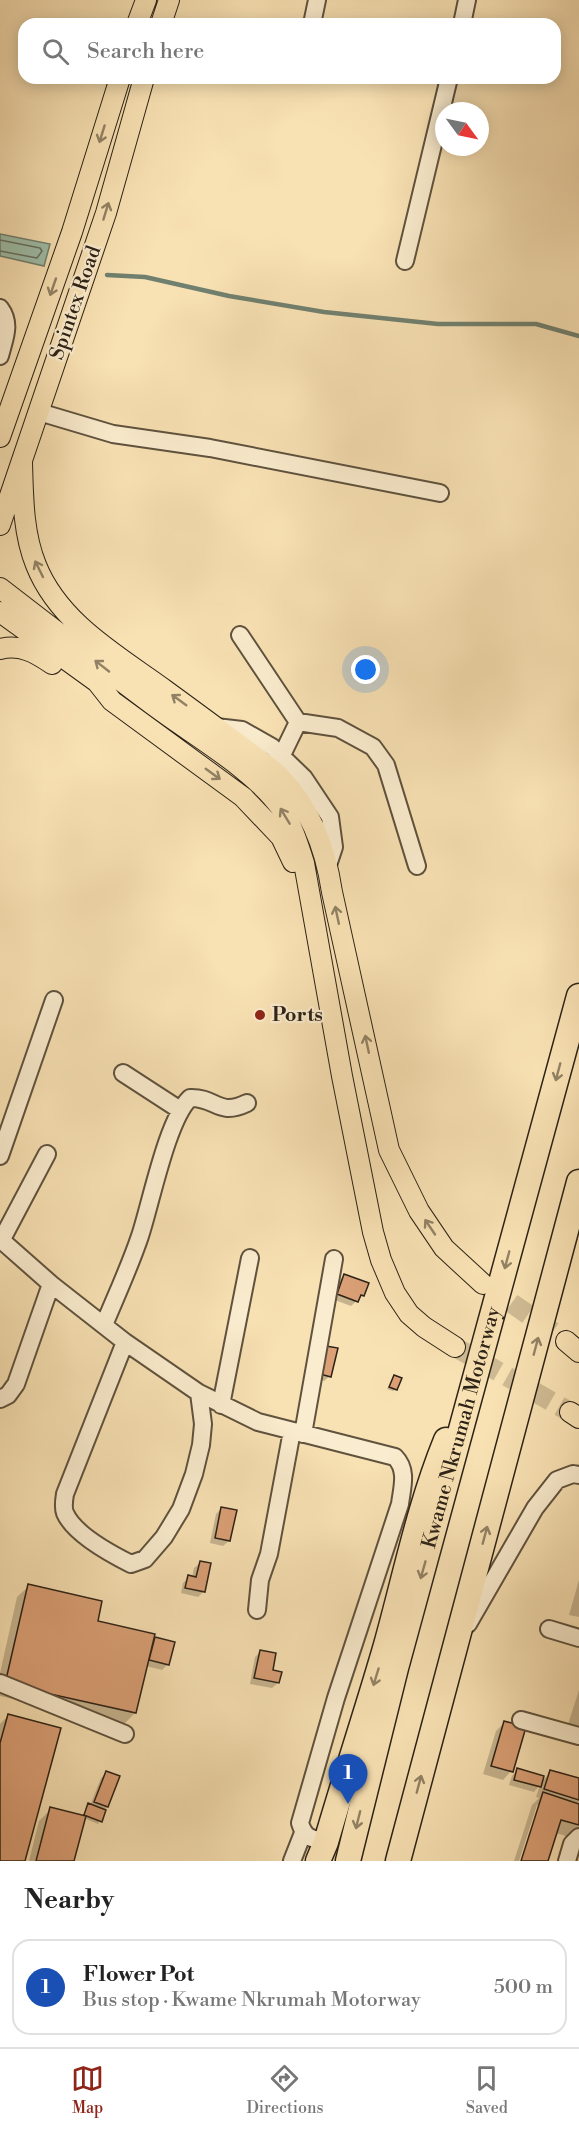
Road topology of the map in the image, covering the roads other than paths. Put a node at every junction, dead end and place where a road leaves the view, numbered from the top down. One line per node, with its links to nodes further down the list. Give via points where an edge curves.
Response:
1 (146, 0): 5 (main road)
2 (169, 0): 6 (main road)
3 (317, 0): 7 (lane)
4 (467, 0): 8 (lane)
5 (139, 18)
6 (163, 18)
7 (313, 18)
8 (463, 18)
9 (118, 84): 16 (main road, Spintex Road, one-way to 16, via 72,232)
10 (142, 84): 15 (main road, Spintex Road, one-way to 10, via 106,213)
11 (448, 84): 12 (lane)
12 (405, 261)
13 (0, 308): 14 (lane, via 8,327)
14 (0, 356)
15 (39, 412): 17 (main road, Spintex Road); 18 (lane, via 113,434 210,448)
16 (2, 427)
17 (22, 462): 19 (main road, Spintex Road); 26 (main road, one-way to 17, via 98,641 68,616 54,598 30,547)
18 (440, 493)
19 (0, 525)
20 (0, 588): 30 (main road, one-way to 20, via 293,830 263,787)
21 (0, 612): 24 (main road, via 98,682)
22 (240, 635): 25 (lane)
23 (0, 649): 24 (main road, via 21,647 35,653)
24 (112, 701): 30 (main road, one-way to 30, via 243,797 281,837)
25 (298, 722): 27 (lane); 29 (lane, via 338,728 373,747 386,765)
26 (216, 727): 27 (lane, via 242,730); 28 (main road, via 290,786 320,838)
27 (282, 755): 28 (lane, via 304,778 330,817 334,848)
28 (328, 865): 31 (main road, one-way to 28)
29 (417, 866)
30 (308, 891): 34 (main road)
31 (350, 972): 34 (main road); 45 (main road, one-way to 31, via 444,1248 419,1211 389,1150)
32 (579, 996): 49 (highway, Kwame Nkrumah Motorway, one-way to 49)
33 (54, 1000): 39 (lane)
34 (330, 1007): 48 (main road, via 384,1269 409,1314)
35 (123, 1073): 37 (lane)
36 (248, 1103): 37 (lane, via 234,1109 222,1108 190,1098)
37 (180, 1110): 46 (lane, via 140,1237)
38 (47, 1154): 41 (lane)
39 (0, 1156)
40 (579, 1182): 58 (highway, one-way to 40)
41 (1, 1240): 44 (lane)
42 (250, 1258): 52 (lane)
43 (334, 1259): 53 (lane)
44 (51, 1284): 46 (lane); 51 (lane, via 16,1384)
45 (483, 1284)
46 (104, 1325): 47 (lane)
47 (125, 1342): 50 (lane); 50 (lane, via 64,1494 64,1512 72,1525 131,1564 145,1559 181,1509 201,1445)
48 (455, 1347)
49 (473, 1384): 65 (highway, one-way to 65, via 459,1407 434,1468 386,1646); 67 (highway, Kwame Nkrumah Motorway, one-way to 67)
50 (199, 1393): 52 (lane)
51 (0, 1399)
52 (221, 1405): 53 (lane, via 258,1422)
53 (298, 1432): 55 (lane, via 260,1580); 63 (lane, via 395,1458 404,1472 400,1504 336,1698 300,1823)
54 (579, 1475): 58 (lane, via 557,1480 535,1508)
55 (257, 1610)
56 (549, 1629): 57 (lane)
57 (579, 1638)
58 (456, 1646): 68 (highway, one-way to 58)
59 (0, 1683): 61 (lane)
60 (520, 1720): 62 (lane)
61 (125, 1734)
62 (579, 1736)
63 (303, 1833): 65 (lane); 66 (lane)
64 (579, 1837): 69 (lane, via 572,1844)
65 (322, 1852)
66 (292, 1861)
67 (348, 1861)
68 (398, 1861)
69 (567, 1861)

